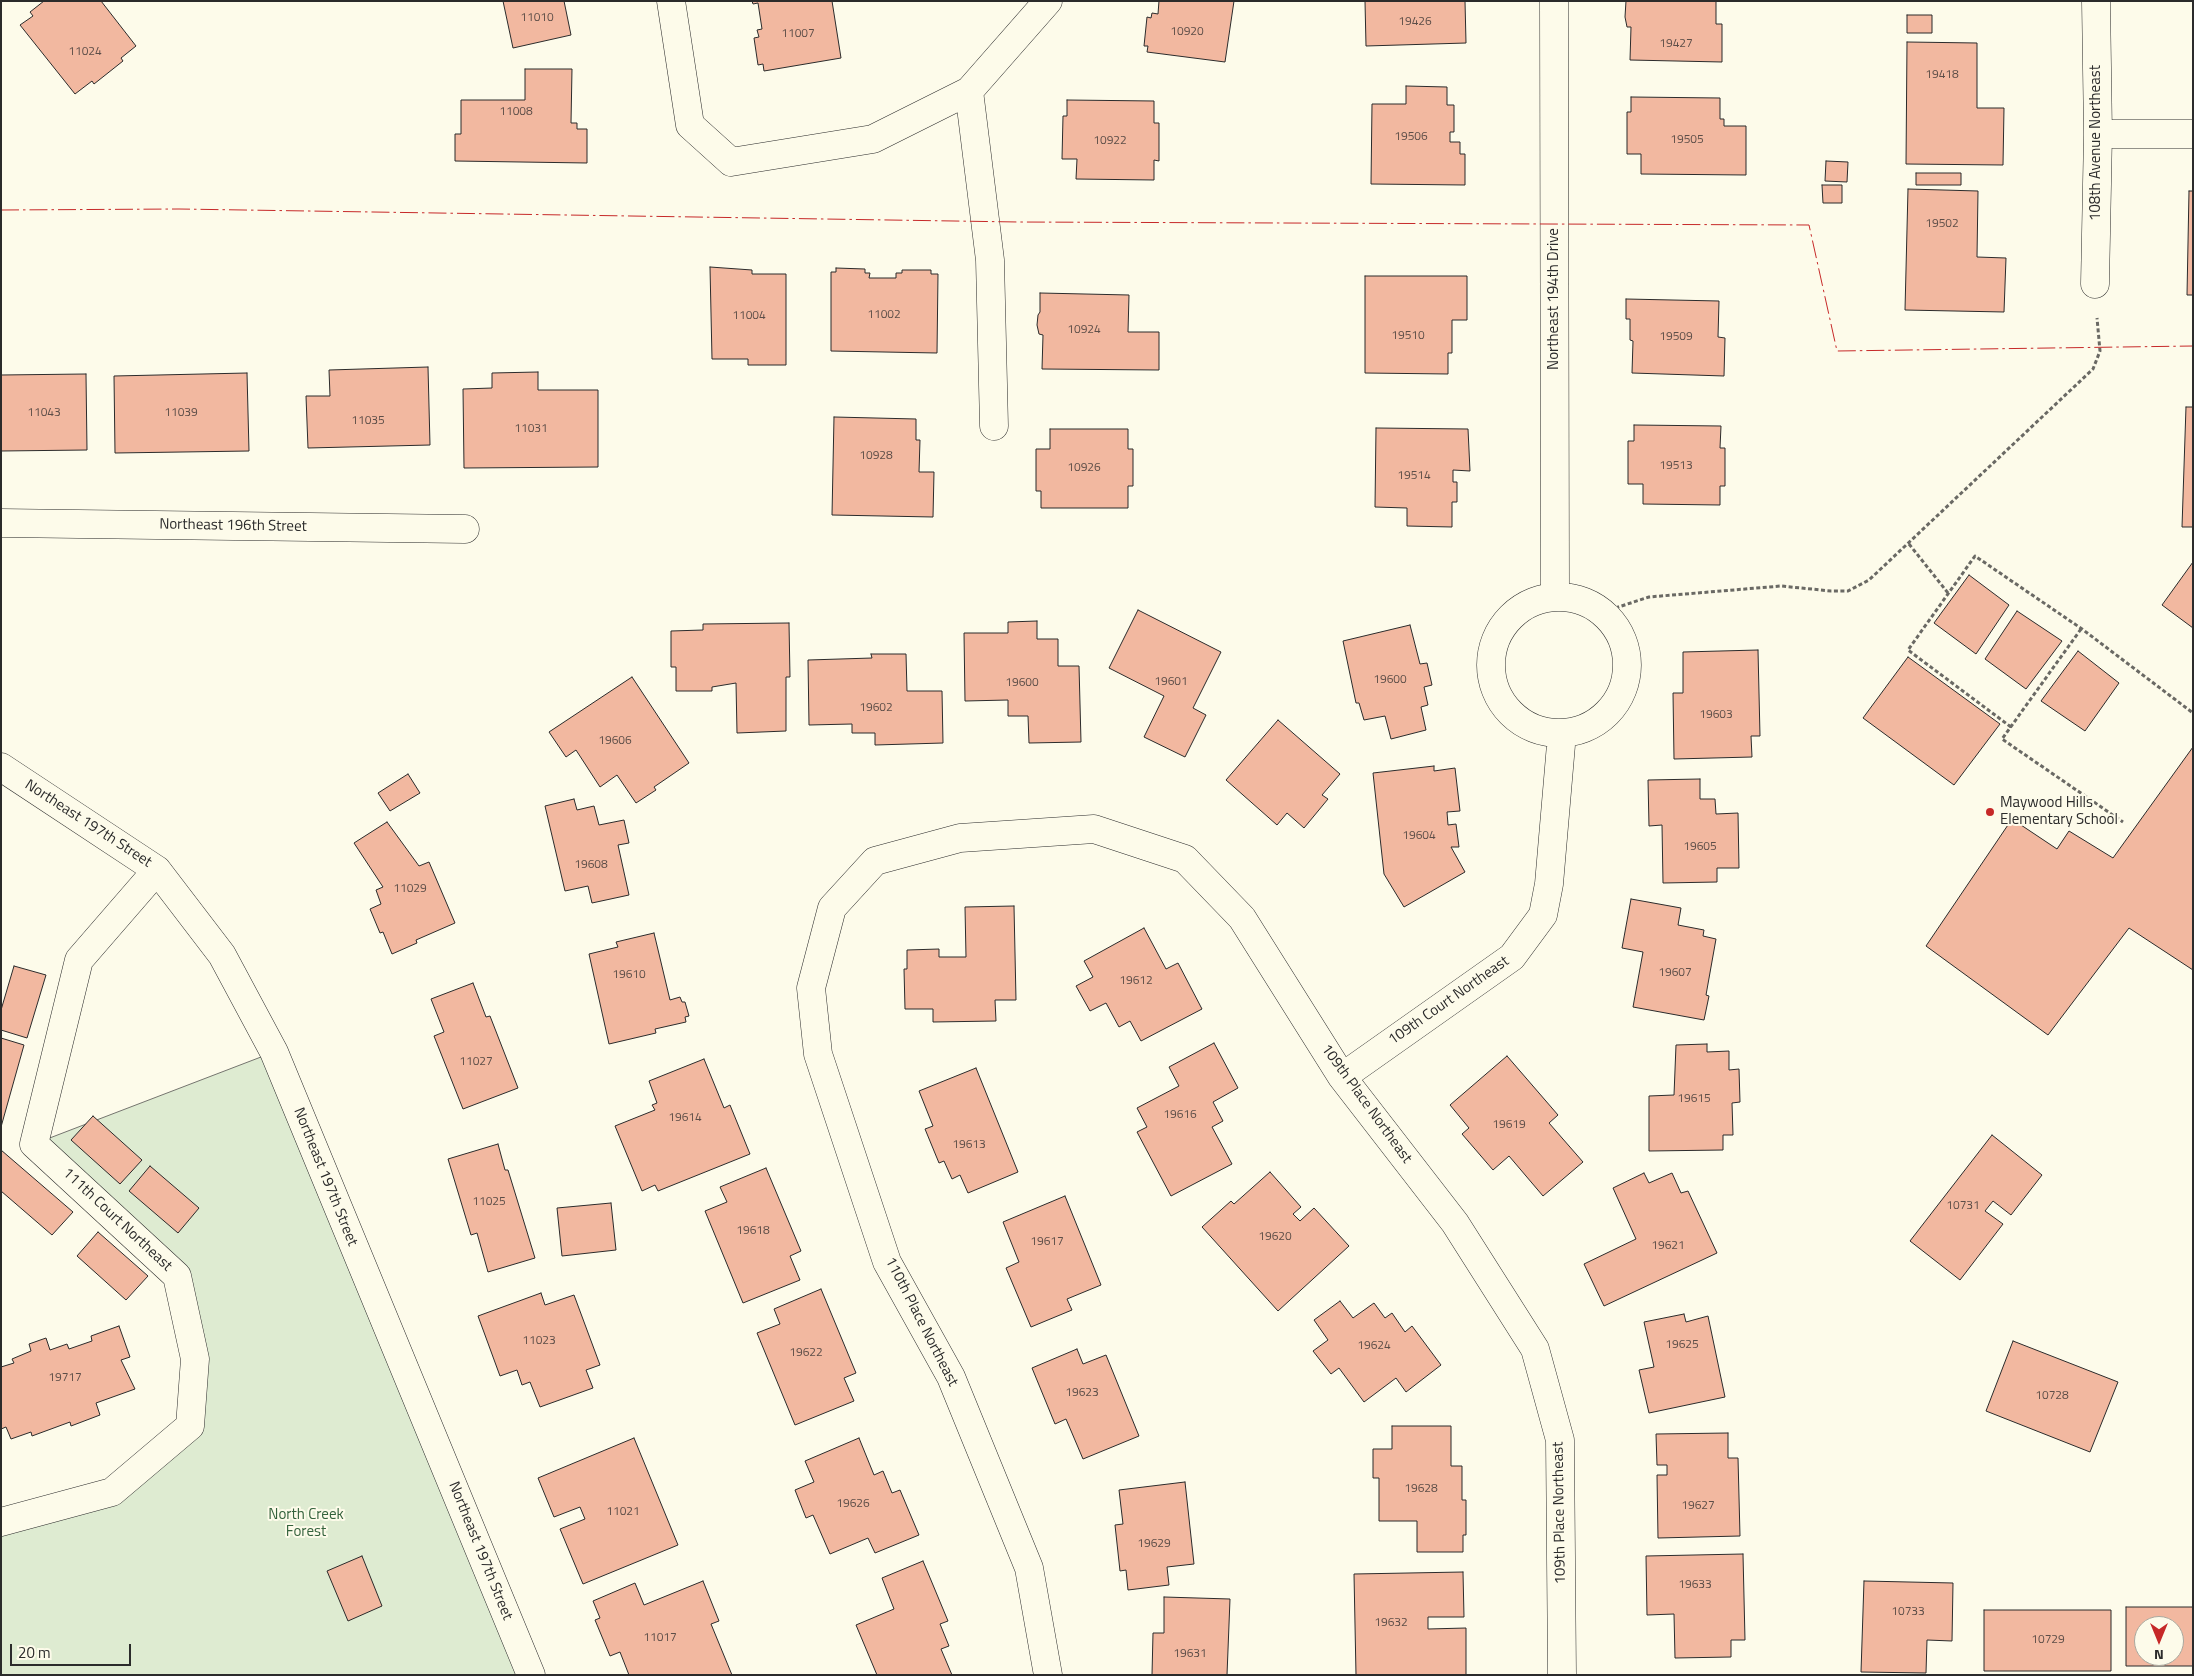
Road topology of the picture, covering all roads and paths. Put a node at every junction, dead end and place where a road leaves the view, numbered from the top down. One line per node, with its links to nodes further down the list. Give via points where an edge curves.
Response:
1 (671, 1): 5 (street, via 690,124 731,162 873,139)
2 (1048, 1): 5 (street)
3 (1554, 1): 14 (street, Northeast 194th Drive)
4 (2096, 1): 6 (street, 108th Avenue Northeast)
5 (969, 91): 9 (street, via 990,260)
6 (2098, 134): 7 (street); 8 (street, 108th Avenue Northeast)
7 (2193, 134)
8 (2095, 284): 12 (path, via 2100,351 2092,370)
9 (994, 426)
10 (1, 523): 11 (street, Northeast 196th Street)
11 (465, 529)
12 (1909, 544): 13 (path); 15 (path, via 1869,580 1848,591 1781,586 1648,597)
13 (1948, 593): 16 (path, via 1975,556); 18 (path, via 1908,650)
14 (1555, 596): 15 (street, via 1575,598); 19 (street, via 1536,600 1504,622 1490,658 1491,678 1498,697 1524,724 1542,732)
15 (1603, 612): 19 (street, via 1620,633 1627,652 1628,671 1623,690 1613,708 1599,721 1582,730)
16 (2082, 629): 17 (path); 18 (path)
17 (2193, 713)
18 (2011, 727): 21 (path, via 2002,739)
19 (1562, 733): 24 (street, 109th Court Northeast, via 1549,884 1542,915 1512,957)
20 (1, 767): 22 (street, Northeast 197th Street)
21 (2123, 822)
22 (157, 870): 25 (street, 111th Court Northeast, via 78,960 34,1144 177,1276 196,1359 190,1426 112,1492); 26 (street, Northeast 197th Street, via 222,954 274,1052)
23 (832, 908): 24 (street, 109th Place Northeast, via 875,861 960,838 1094,829 1185,859 1242,918); 27 (street, 110th Place Northeast, via 812,988 818,1054 887,1262 951,1377 1029,1568)
24 (1342, 1077): 28 (street, 109th Place Northeast, via 1455,1223 1535,1349 1560,1440)
25 (1, 1522)
26 (532, 1675)
27 (1048, 1675)
28 (1562, 1675)

